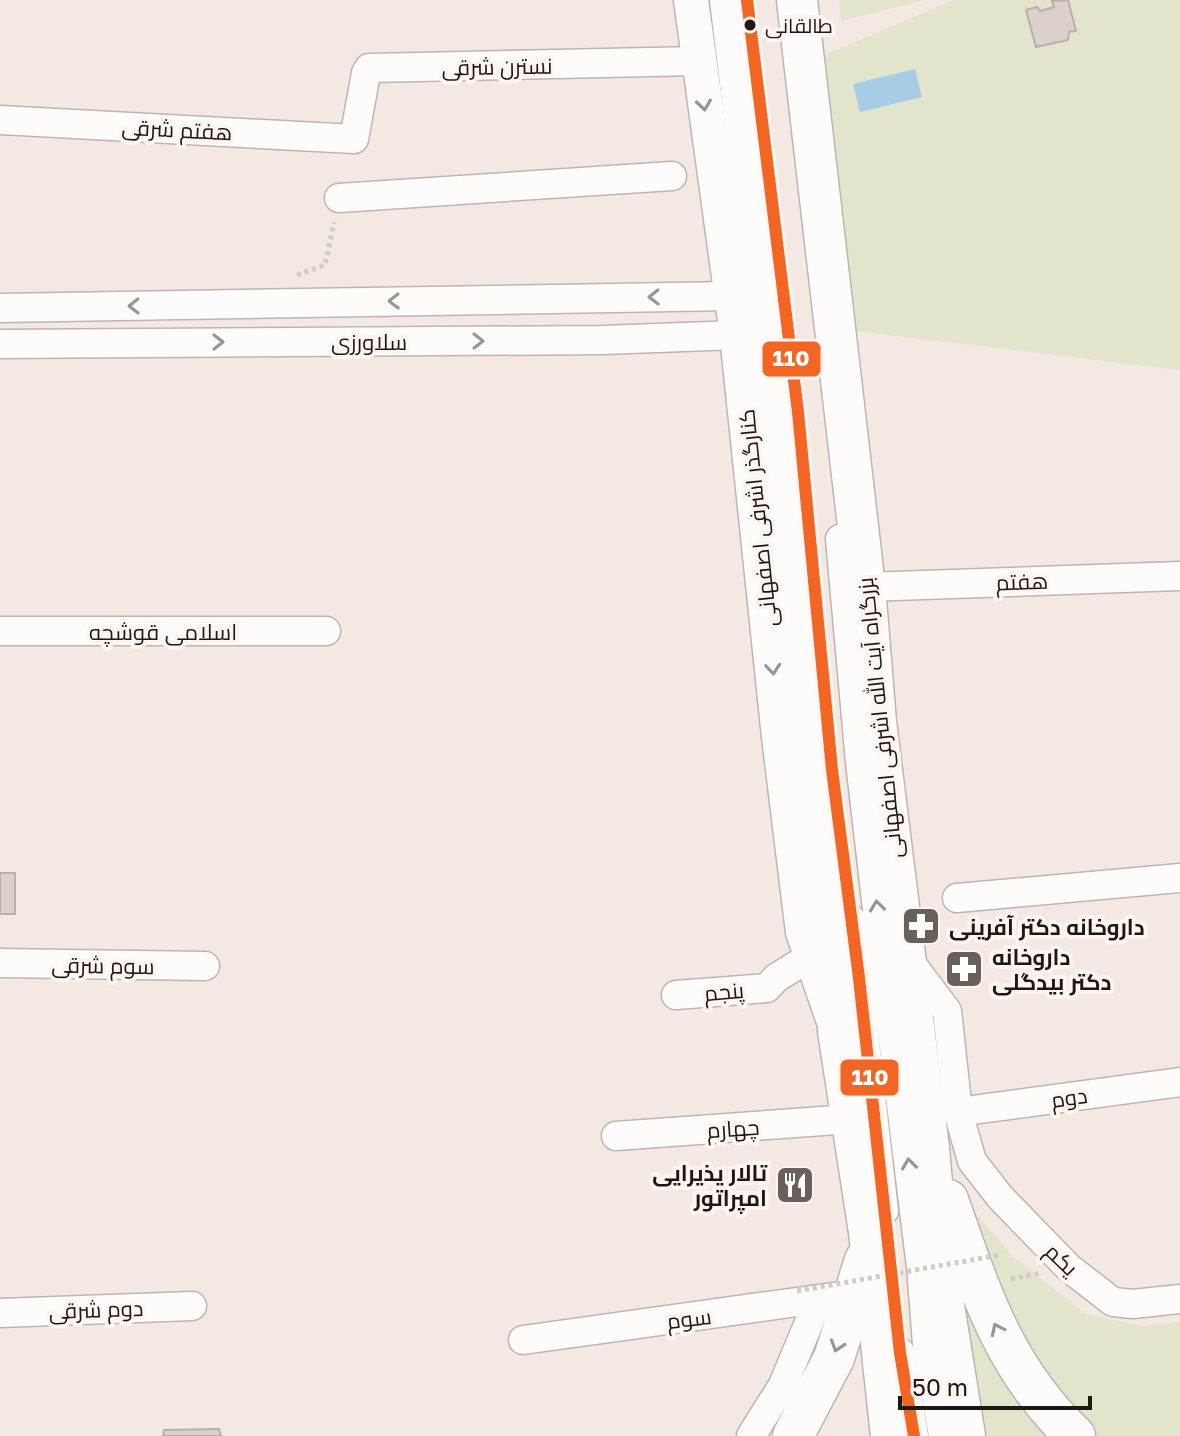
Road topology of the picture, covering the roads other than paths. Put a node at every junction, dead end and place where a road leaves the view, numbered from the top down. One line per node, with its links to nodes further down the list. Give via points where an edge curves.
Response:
1 (691, 0): 6 (main road, کنارگذر اشرفی اصفهانی)
2 (730, 0): 28 (highway, via 778,396 836,954)
3 (747, 0): 43 (street, via 798,412 832,770)
4 (779, 0): 44 (street, one-way to 4, via 927,1344 875,895 838,508)
5 (797, 0): 18 (highway, بزرگراه آیت الله اشرفی اصفهانی)
6 (698, 61): 8 (street, نسترن شرقی, via 369,68); 11 (main road, کنارگذر اشرفی اصفهانی, one-way to 11)
7 (0, 120): 8 (street, هفتم شرقی)
8 (354, 139)
9 (672, 176): 10 (street)
10 (339, 198)
11 (732, 296): 12 (street, سلاورزی, one-way to 12); 14 (main road, کنارگذر اشرفی اصفهانی)
12 (602, 298): 13 (street, سلاورزی, one-way to 13); 15 (street)
13 (0, 308)
14 (737, 335): 15 (street, سلاورزی); 24 (main road, کنارگذر اشرفی اصفهانی, one-way to 24, via 779,737)
15 (603, 340): 16 (street, سلاورزی, one-way to 15)
16 (0, 344)
17 (1180, 576): 18 (street, هفتم)
18 (865, 587): 23 (highway, بزرگراه آیت الله اشرفی اصفهانی)
19 (0, 631): 20 (street, اسلامی قوشچه)
20 (326, 631)
21 (1180, 878): 22 (street)
22 (957, 898)
23 (904, 954): 30 (street, via 947,1011); 33 (highway, بزرگراه آیت الله اشرفی اصفهانی)
24 (810, 957): 27 (street, پنجم, via 767,988); 28 (main road, کنارگذر اشرفی اصفهانی)
25 (0, 963): 26 (street, سوم شرقی)
26 (205, 966)
27 (676, 995)
28 (838, 1031): 31 (highway)
29 (1180, 1082): 30 (street, دوم)
30 (958, 1112): 36 (street, یکم, via 972,1161 1069,1268 1113,1302)
31 (850, 1119): 32 (street, چهارم); 34 (highway)
32 (616, 1136)
33 (929, 1148): 45 (highway, بزرگراه آیت الله اشرفی اصفهانی, via 941,1287); 46 (highway, one-way to 33, via 1025,1380 996,1329)
34 (870, 1245): 35 (highway); 42 (highway)
35 (823, 1296): 39 (street, سوم); 40 (street, via 783,1385); 41 (highway, one-way to 41, via 834,1358)
36 (1180, 1299)
37 (192, 1306): 38 (street, دوم شرقی)
38 (0, 1313)
39 (523, 1340)
40 (751, 1436)
41 (793, 1436)
42 (891, 1436)
43 (914, 1436)
44 (943, 1436)
45 (965, 1436)
46 (1075, 1436)

